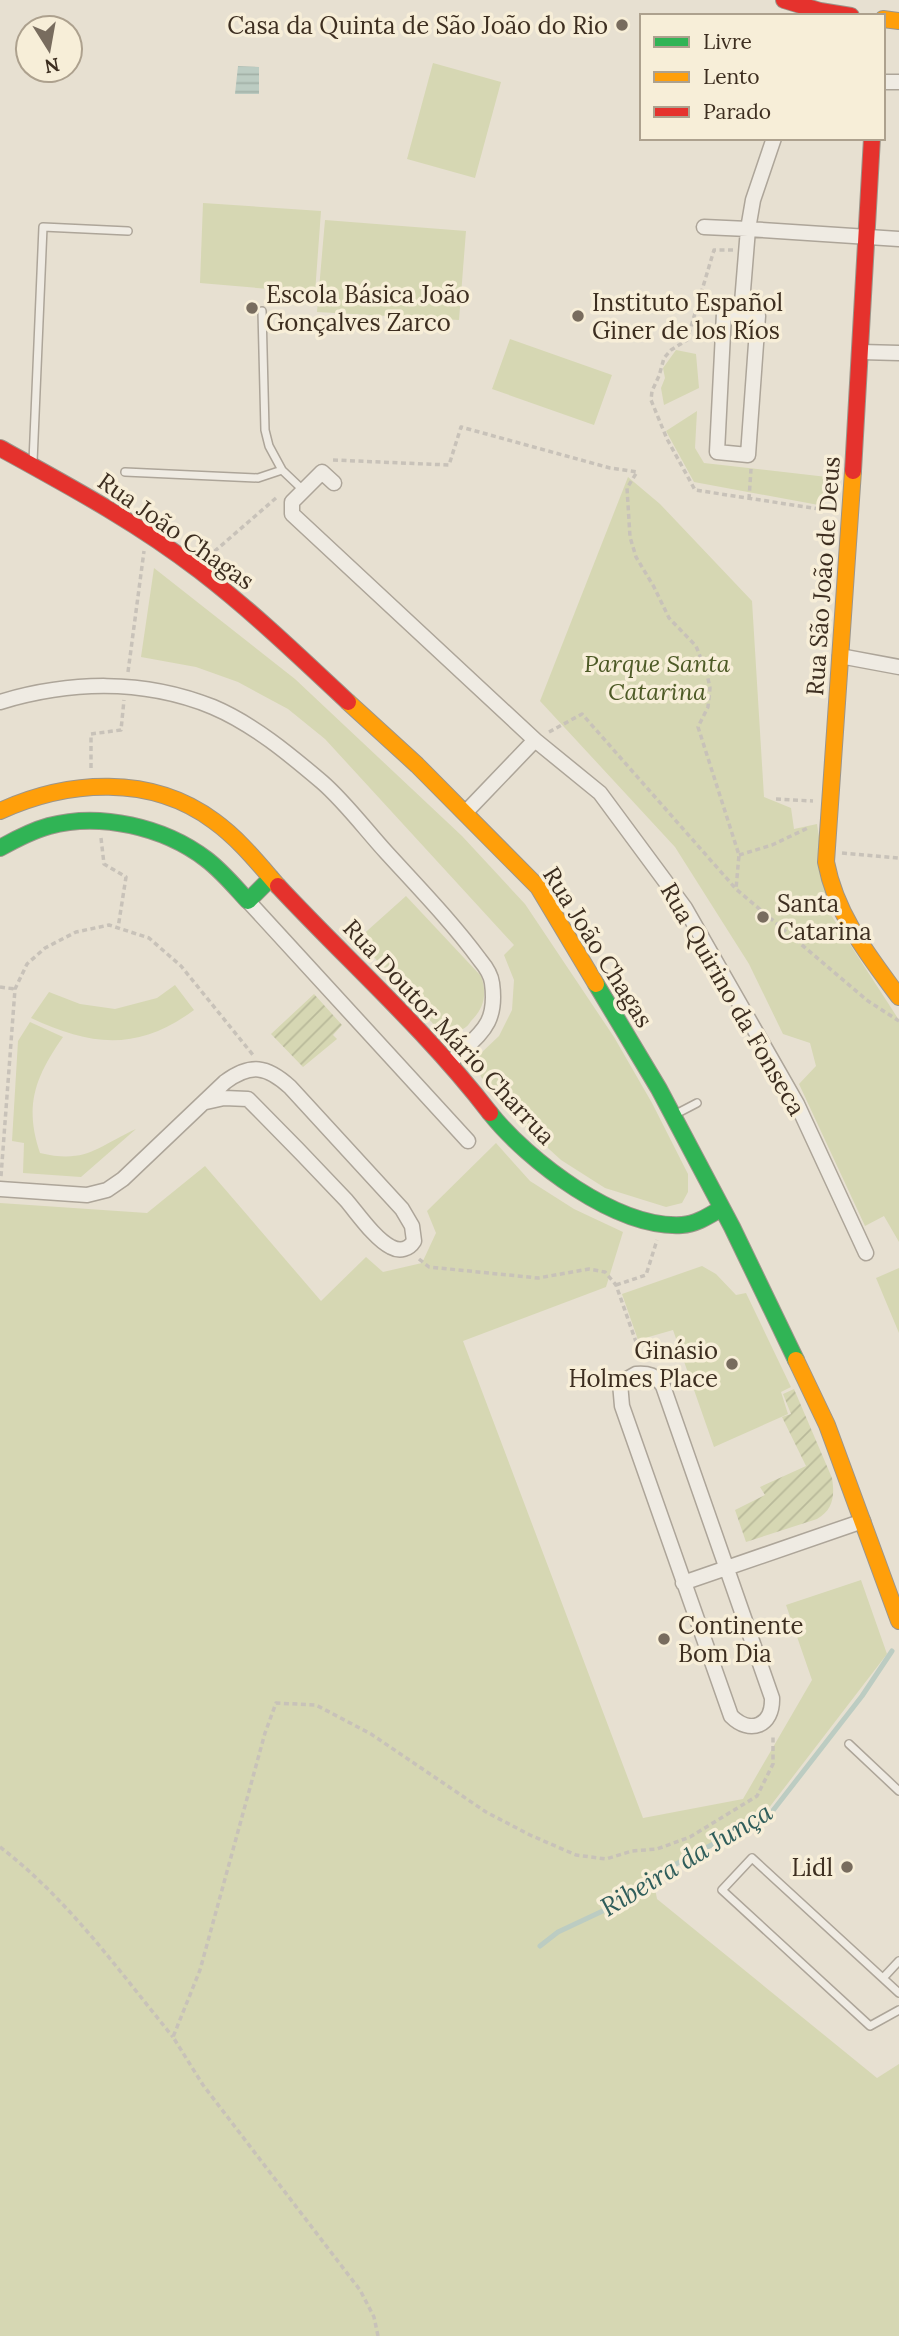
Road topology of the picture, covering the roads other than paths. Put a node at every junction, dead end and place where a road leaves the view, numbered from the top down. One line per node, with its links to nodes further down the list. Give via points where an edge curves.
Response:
1 (784, 0): 2 (street)
2 (839, 14)
3 (773, 140): 6 (street)
4 (872, 140): 8 (street, Rua São João de Deus)
5 (704, 227): 6 (street)
6 (748, 229): 8 (street); 11 (street)
7 (128, 231): 15 (lane, via 43,226)
8 (866, 237): 9 (street); 12 (street, Rua São João de Deus)
9 (899, 239)
10 (262, 311): 16 (lane, via 265,430)
11 (741, 314): 11 (street, via 724,313 717,452 748,455 758,316)
12 (861, 352): 13 (street); 20 (street, Rua São João de Deus)
13 (899, 353)
14 (0, 448): 15 (street, Rua João Chagas)
15 (33, 465): 25 (street, Rua João Chagas, via 146,532 246,608)
16 (282, 470): 17 (lane, via 258,478); 19 (lane)
17 (125, 472)
18 (334, 483): 19 (street, via 322,472)
19 (299, 486): 23 (street, Rua Quirino da Fonseca, via 292,514)
20 (841, 656): 21 (street); 30 (street, Rua São João de Deus, via 827,864 847,920)
21 (899, 667)
22 (0, 702): 31 (street, via 44,690 92,686 152,690 213,708 275,745 325,785 492,979 488,1025)
23 (535, 740): 25 (street); 38 (street, Rua Quirino da Fonseca, via 600,793 685,908 797,1104)
24 (0, 811): 27 (street, Rua Doutor Mário Charrua, via 60,790 92,786 176,799 225,829)
25 (465, 813): 34 (street, Rua João Chagas, via 538,887)
26 (0, 848): 27 (street, Rua Doutor Mário Charrua, via 56,825 110,821 156,833 204,858)
27 (240, 868): 28 (street, Rua Doutor Mário Charrua); 29 (street, Rua Doutor Mário Charrua)
28 (271, 878): 29 (street); 31 (street, Rua Doutor Mário Charrua)
29 (248, 901): 35 (street, Rua Doutor Mário Charrua)
30 (899, 997)
31 (451, 1062): 37 (street, Rua Doutor Mário Charrua, via 507,1133 536,1161 594,1199 618,1210 680,1225)
32 (206, 1102): 32 (street, via 238,1073 253,1069 278,1076 409,1217 414,1241 407,1249 381,1240 248,1099); 36 (street, via 107,1191 75,1195)
33 (697, 1103): 34 (lane)
34 (673, 1115): 37 (street, Rua João Chagas)
35 (468, 1141)
36 (0, 1187)
37 (722, 1208): 39 (street, Rua João Chagas, via 827,1425)
38 (866, 1253)
39 (863, 1521): 40 (street); 42 (street, Rua João Chagas)
40 (726, 1568): 41 (street); 41 (street, via 772,1699 769,1717 760,1724 738,1724 731,1716); 41 (street, via 663,1386 656,1377 635,1374 620,1383 620,1397)
41 (683, 1583)
42 (899, 1621)
43 (849, 1744): 44 (lane)
44 (899, 1791)
45 (899, 1961): 46 (lane)
46 (883, 1978): 47 (lane); 48 (lane, via 752,1857 722,1889 870,2026)
47 (899, 1993)
48 (899, 2010)

